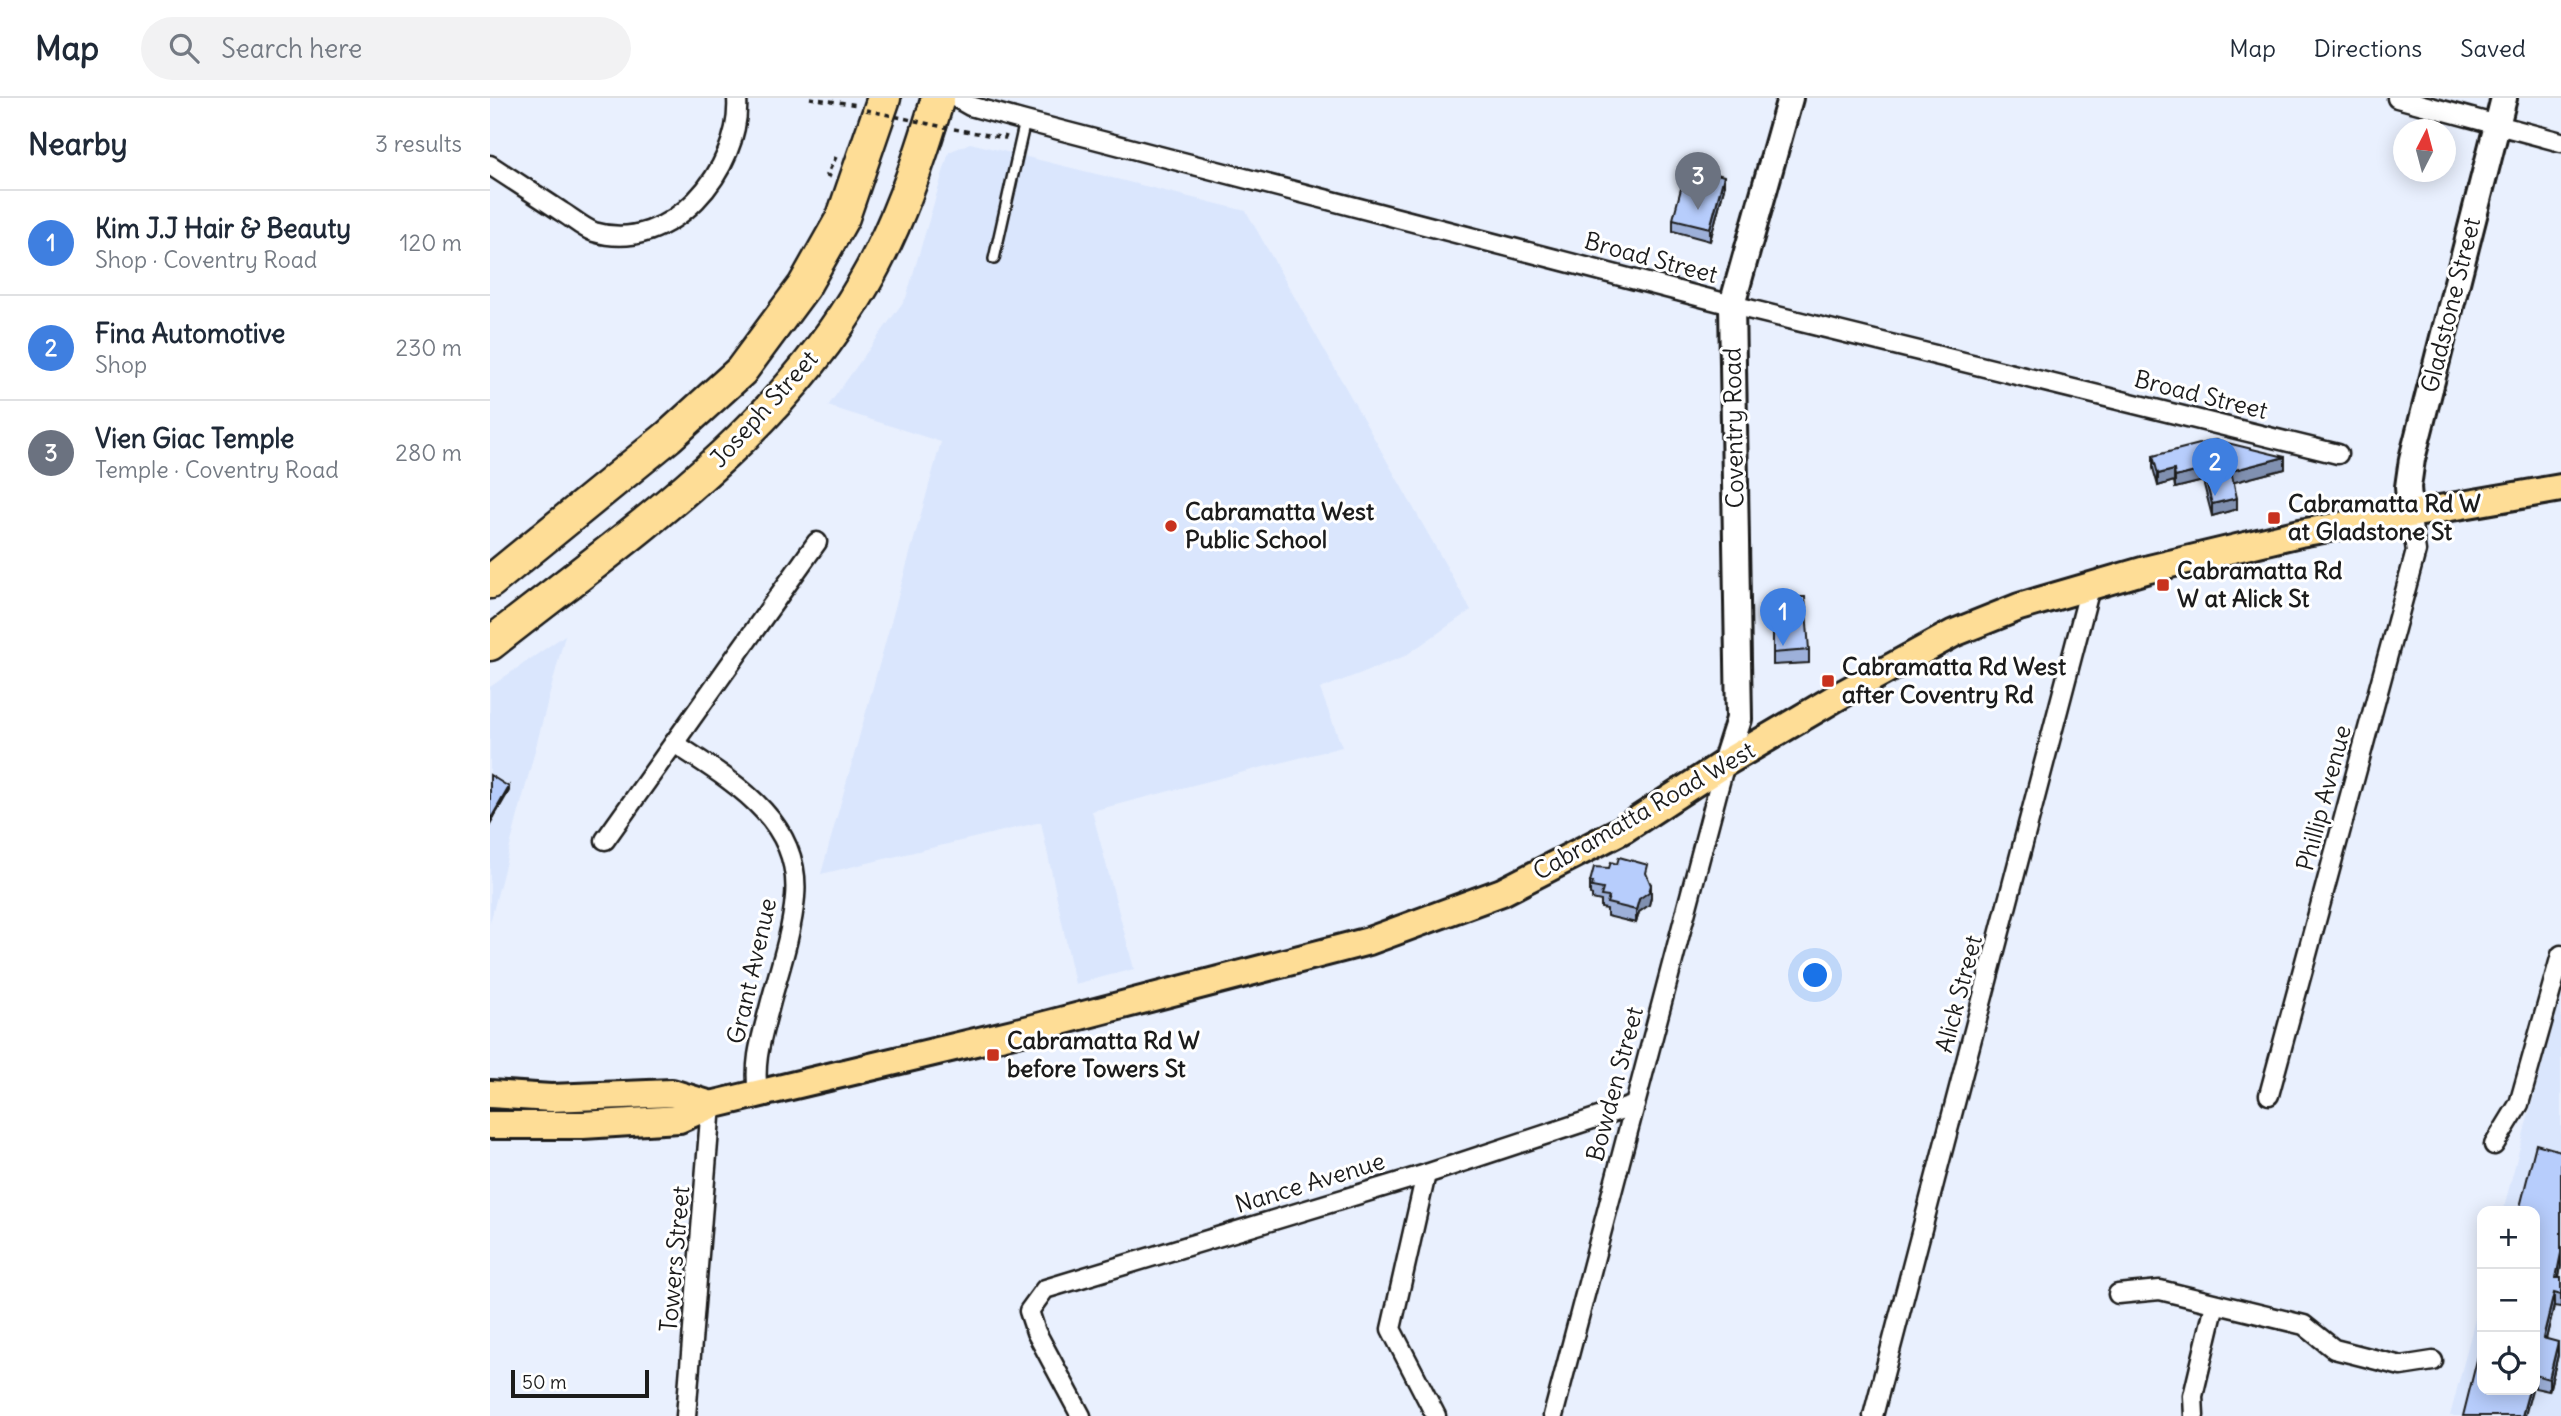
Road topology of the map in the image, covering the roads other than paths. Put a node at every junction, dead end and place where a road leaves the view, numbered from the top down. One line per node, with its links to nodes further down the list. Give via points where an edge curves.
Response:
1 (737, 98): 11 (street, via 729,153 701,195 675,219 626,236 593,231)
2 (938, 98): 20 (highway, Joseph Street, via 905,196 863,285 799,377 711,469)
3 (956, 98): 8 (street, Broad Street)
4 (1790, 98): 13 (street, Coventry Road)
5 (2397, 98): 9 (street)
6 (2504, 98): 9 (street, Gladstone Street)
7 (875, 104): 18 (highway, Joseph Street, via 843,216 804,286 741,371 668,437)
8 (1022, 120): 12 (lane); 13 (street, Broad Street)
9 (2497, 124): 10 (street); 16 (street, Gladstone Street, via 2412,459)
10 (2561, 142)
11 (490, 165)
12 (994, 259)
13 (1732, 305): 14 (street, Broad Street); 22 (street, Coventry Road, via 1739,719)
14 (2337, 454)
15 (2561, 488): 16 (main road, Cabramatta Road West)
16 (2410, 513): 19 (main road, Cabramatta Road West, via 2300,533); 27 (street, Phillip Avenue, via 2416,551)
17 (817, 542): 21 (street)
18 (490, 582)
19 (2091, 584): 22 (main road, Cabramatta Road West, via 1954,633); 40 (street, Alick Street)
20 (490, 644)
21 (674, 743): 23 (street); 26 (street, Grant Avenue, via 735,784 769,816 785,836 795,868 787,939 754,1067)
22 (1725, 763): 26 (main road, Cabramatta Road West, via 1562,863 1502,892 1369,941); 29 (street, Bowden Street)
23 (605, 840)
24 (2561, 955): 31 (street, via 2519,1104)
25 (490, 1094): 28 (main road, Cabramatta Road West, via 551,1098 672,1093)
26 (758, 1095): 28 (main road, Cabramatta Road West)
27 (2269, 1095)
28 (711, 1105): 30 (main road, Cabramatta Road West, via 679,1119); 36 (street, Towers Street)
29 (1635, 1105): 32 (street, Nance Avenue); 39 (street, Bowden Street)
30 (490, 1125)
31 (2494, 1145)
32 (1426, 1174): 37 (street, Nance Avenue, via 1045,1289 1030,1311 1036,1332); 38 (street, via 1391,1329)
33 (2118, 1294): 34 (street, via 2160,1290)
34 (2215, 1304): 35 (street, via 2304,1325 2334,1349 2401,1366); 41 (street, via 2193,1396)
35 (2433, 1361)
36 (687, 1416)
37 (1081, 1416)
38 (1436, 1416)
39 (1553, 1416)
40 (1873, 1416)
41 (2194, 1416)

